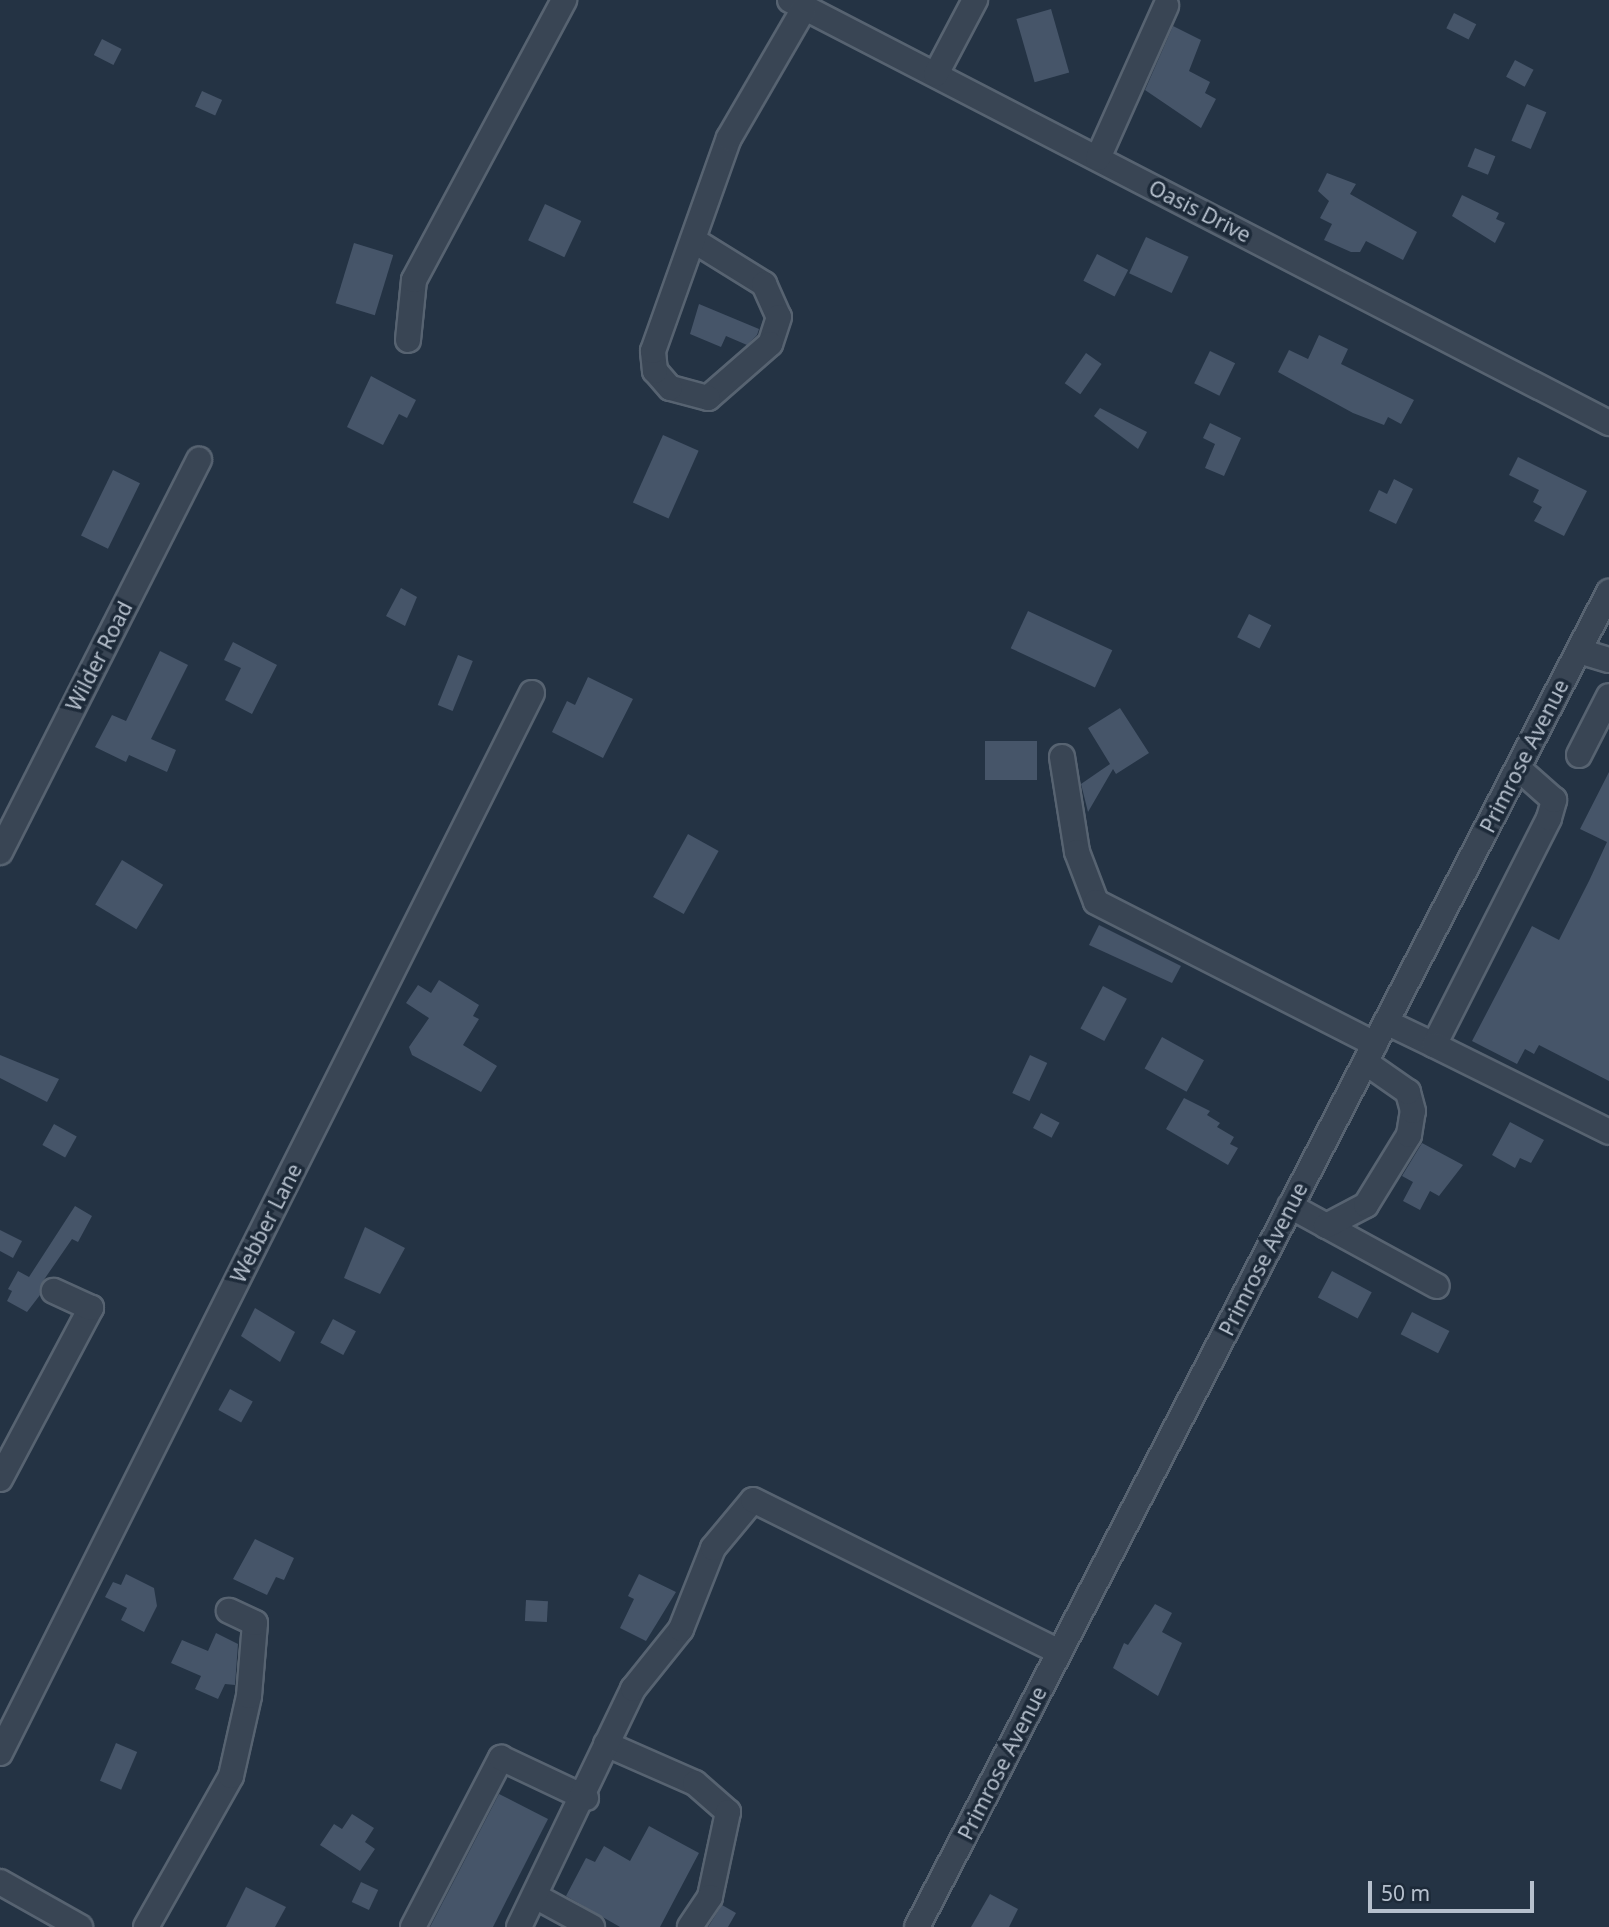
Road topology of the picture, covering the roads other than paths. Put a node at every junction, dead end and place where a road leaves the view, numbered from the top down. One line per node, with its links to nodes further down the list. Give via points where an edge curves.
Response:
1 (564, 0): 8 (street, via 414,280)
2 (975, 0): 5 (street)
3 (797, 4): 5 (street, Oasis Drive); 7 (street, via 729,138)
4 (1166, 6): 6 (street)
5 (936, 74): 6 (street, Oasis Drive)
6 (1098, 158): 9 (street, Oasis Drive)
7 (693, 240): 7 (street, via 653,351 655,371 670,388 708,398 770,344 779,317 764,284)
8 (408, 340)
9 (1609, 424)
10 (199, 460): 19 (street, Wilder Road)
11 (1609, 592): 12 (street, Primrose Avenue)
12 (1579, 651): 13 (street); 18 (street, Primrose Avenue)
13 (1609, 660)
14 (532, 693): 31 (street, Webber Lane)
15 (1609, 696): 16 (street)
16 (1579, 755)
17 (1062, 757): 20 (street, via 1077,852 1096,902)
18 (1518, 768): 20 (street, Primrose Avenue); 21 (street, via 1554,800 1549,818)
19 (0, 852)
20 (1375, 1043): 21 (street); 23 (street, Primrose Avenue); 24 (street, via 1408,1092 1413,1111 1409,1135 1366,1205)
21 (1434, 1045): 22 (street)
22 (1609, 1132)
23 (1290, 1206): 24 (street); 29 (street, Primrose Avenue)
24 (1326, 1226): 25 (street)
25 (1437, 1286)
26 (54, 1291): 27 (street, via 91,1308)
27 (0, 1479)
28 (229, 1611): 36 (street, via 255,1623 249,1696 234,1763)
29 (1059, 1652): 30 (street, via 753,1500 713,1548 681,1629 633,1689); 41 (street, Primrose Avenue)
30 (606, 1744): 32 (street); 40 (street, via 695,1783 728,1812 710,1897)
31 (0, 1753)
32 (586, 1798): 34 (street); 37 (street, via 501,1758)
33 (0, 1882): 35 (street)
34 (536, 1896): 38 (street); 39 (street)
35 (80, 1927)
36 (146, 1927)
37 (414, 1927)
38 (519, 1927)
39 (592, 1927)
40 (690, 1927)
41 (917, 1927)

